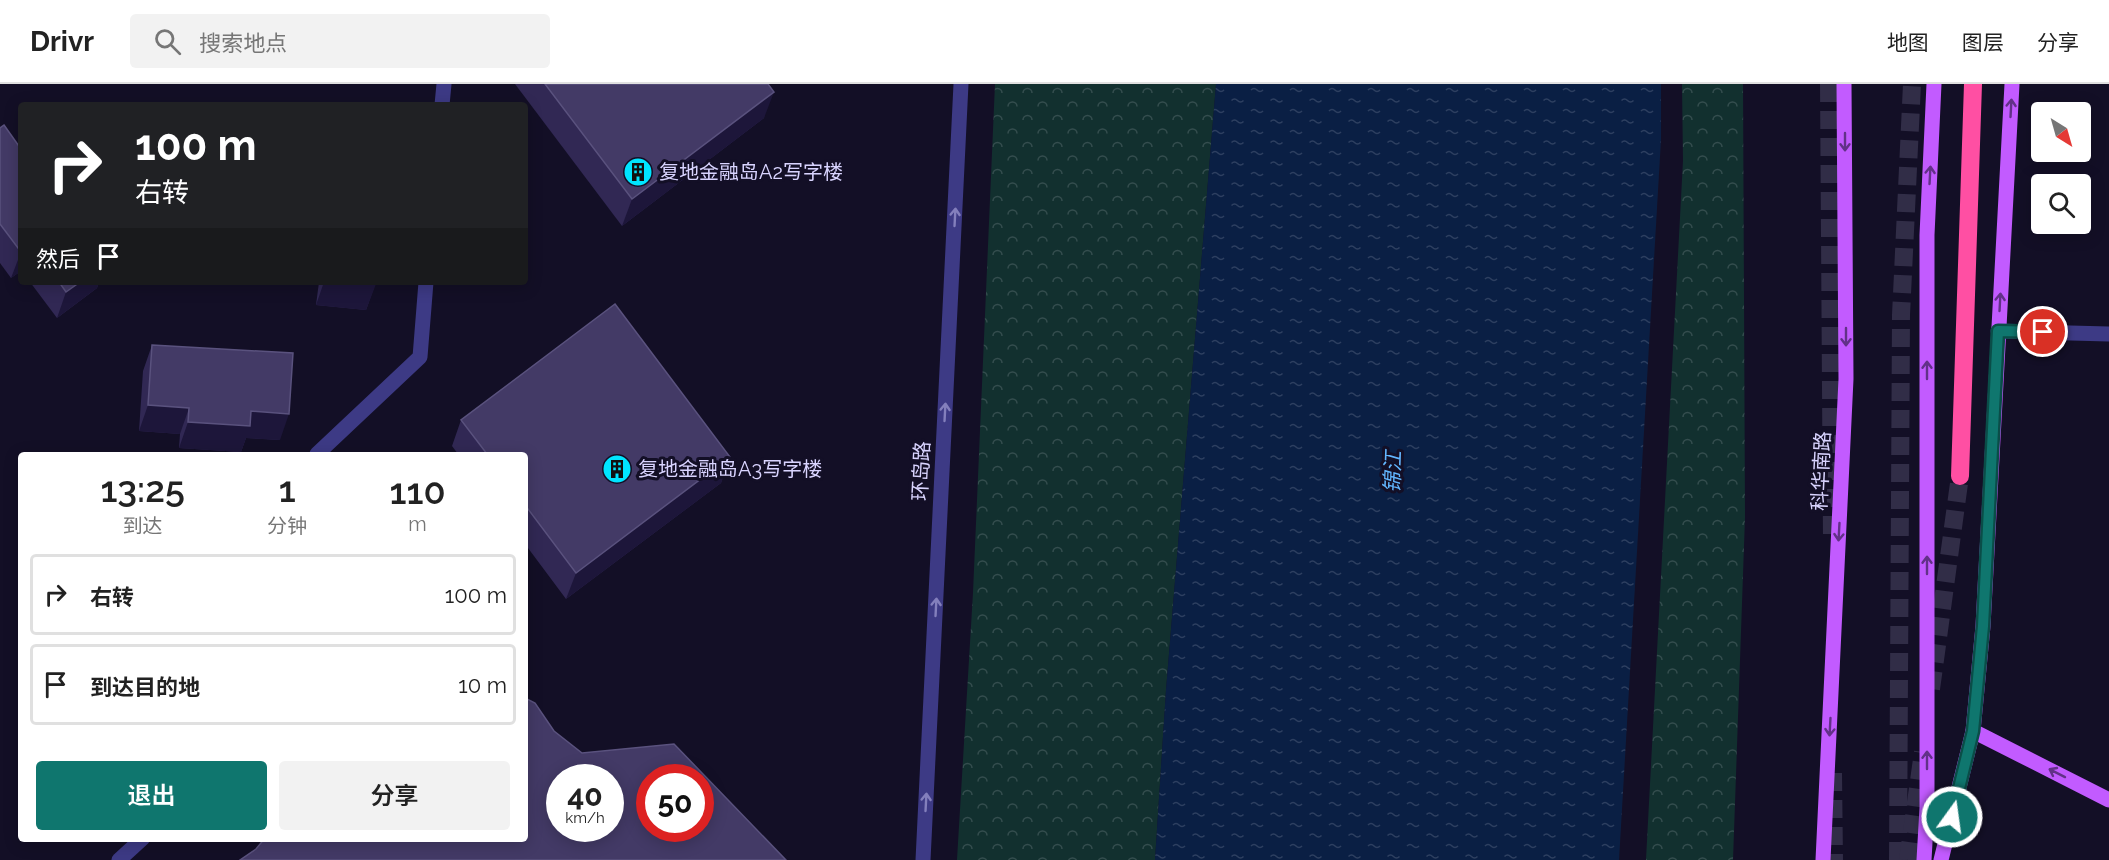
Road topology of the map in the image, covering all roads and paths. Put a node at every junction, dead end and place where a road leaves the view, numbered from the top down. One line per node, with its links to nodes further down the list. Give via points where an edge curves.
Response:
1 (444, 84): 7 (street)
2 (961, 84): 17 (street, 环岛路, one-way to 2)
3 (1844, 84): 18 (main road, 科华南路, one-way to 18, via 1846,379)
4 (1934, 84): 19 (main road, one-way to 4, via 1928,235)
5 (1974, 84): 12 (highway)
6 (2012, 84): 9 (main road, one-way to 6)
7 (442, 102)
8 (426, 285): 11 (street, via 420,357)
9 (1998, 331): 10 (street); 13 (main road, via 1983,626)
10 (2109, 334)
11 (318, 452)
12 (1960, 476)
13 (1973, 731): 14 (main road, one-way to 13); 20 (main road)
14 (2109, 800)
15 (139, 842): 16 (street)
16 (119, 860)
17 (923, 860)
18 (1823, 860)
19 (1924, 860)
20 (1941, 860)

